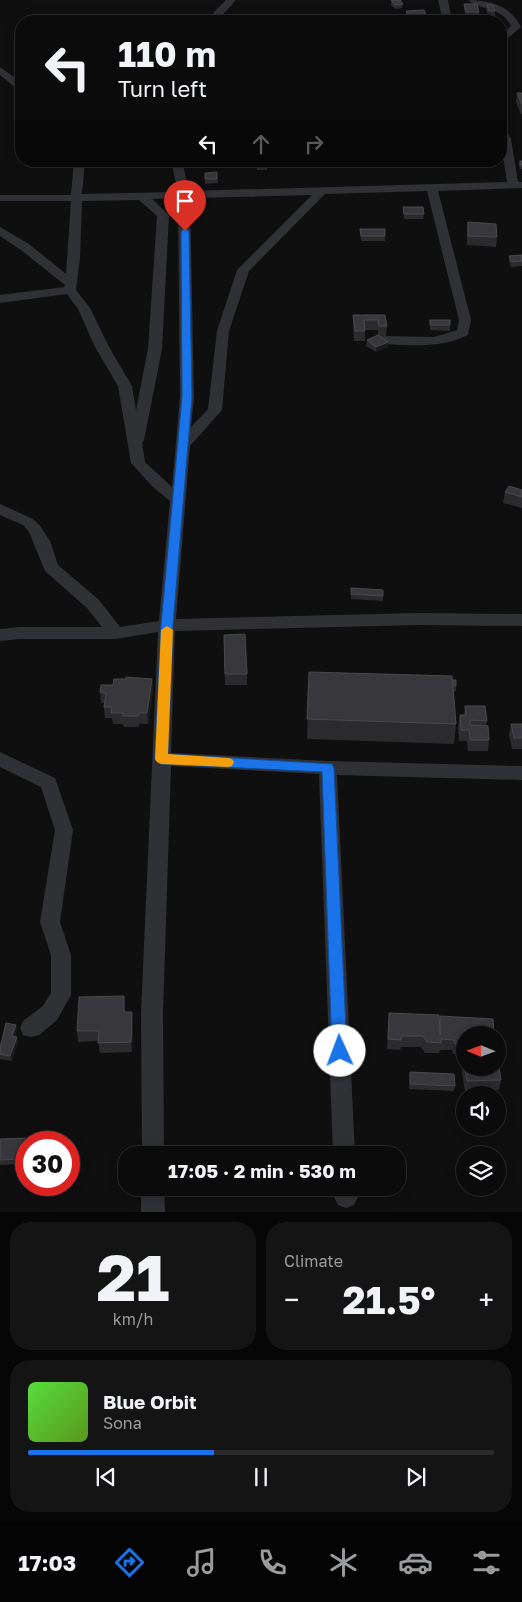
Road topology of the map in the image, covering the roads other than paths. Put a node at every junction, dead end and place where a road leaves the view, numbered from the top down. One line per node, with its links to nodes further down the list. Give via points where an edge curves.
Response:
1 (231, 0): 4 (street)
2 (442, 0): 5 (street)
3 (472, 0): 6 (street, via 505,10 516,27)
4 (215, 14)
5 (446, 15)
6 (507, 36)
7 (0, 70): 8 (street)
8 (15, 82)
9 (507, 143): 12 (street)
10 (79, 167): 18 (street)
11 (177, 167): 15 (street)
12 (518, 185): 13 (street)
13 (432, 189): 14 (street); 22 (street, via 465,320 463,332 439,340)
14 (322, 191): 15 (street); 23 (street, via 243,270 223,331 215,410)
15 (184, 194): 16 (street); 23 (street, via 187,397)
16 (142, 196): 18 (street); 24 (street, via 163,215 163,237 155,349)
17 (0, 198): 18 (street)
18 (75, 198): 20 (street, via 75,254)
19 (0, 231): 20 (street, via 25,247)
20 (71, 287): 21 (street); 24 (street, via 125,386)
21 (0, 299)
22 (379, 340)
23 (183, 446): 25 (street)
24 (135, 450): 25 (street, via 138,463)
25 (178, 500): 28 (street)
26 (0, 509): 29 (street, via 28,522 35,529 51,567 93,604)
27 (522, 620): 28 (street, via 409,619)
28 (167, 625): 29 (street); 32 (street)
29 (116, 633): 30 (street)
30 (0, 635)
31 (0, 759): 35 (street, via 49,783 64,830 50,922 62,955 61,995 50,1013)
32 (161, 759): 33 (street); 36 (street, via 152,1013)
33 (328, 768): 34 (street); 37 (street)
34 (522, 773)
35 (31, 1028)
36 (153, 1146)
37 (344, 1146)
38 (153, 1196): 39 (street)
39 (153, 1212)

